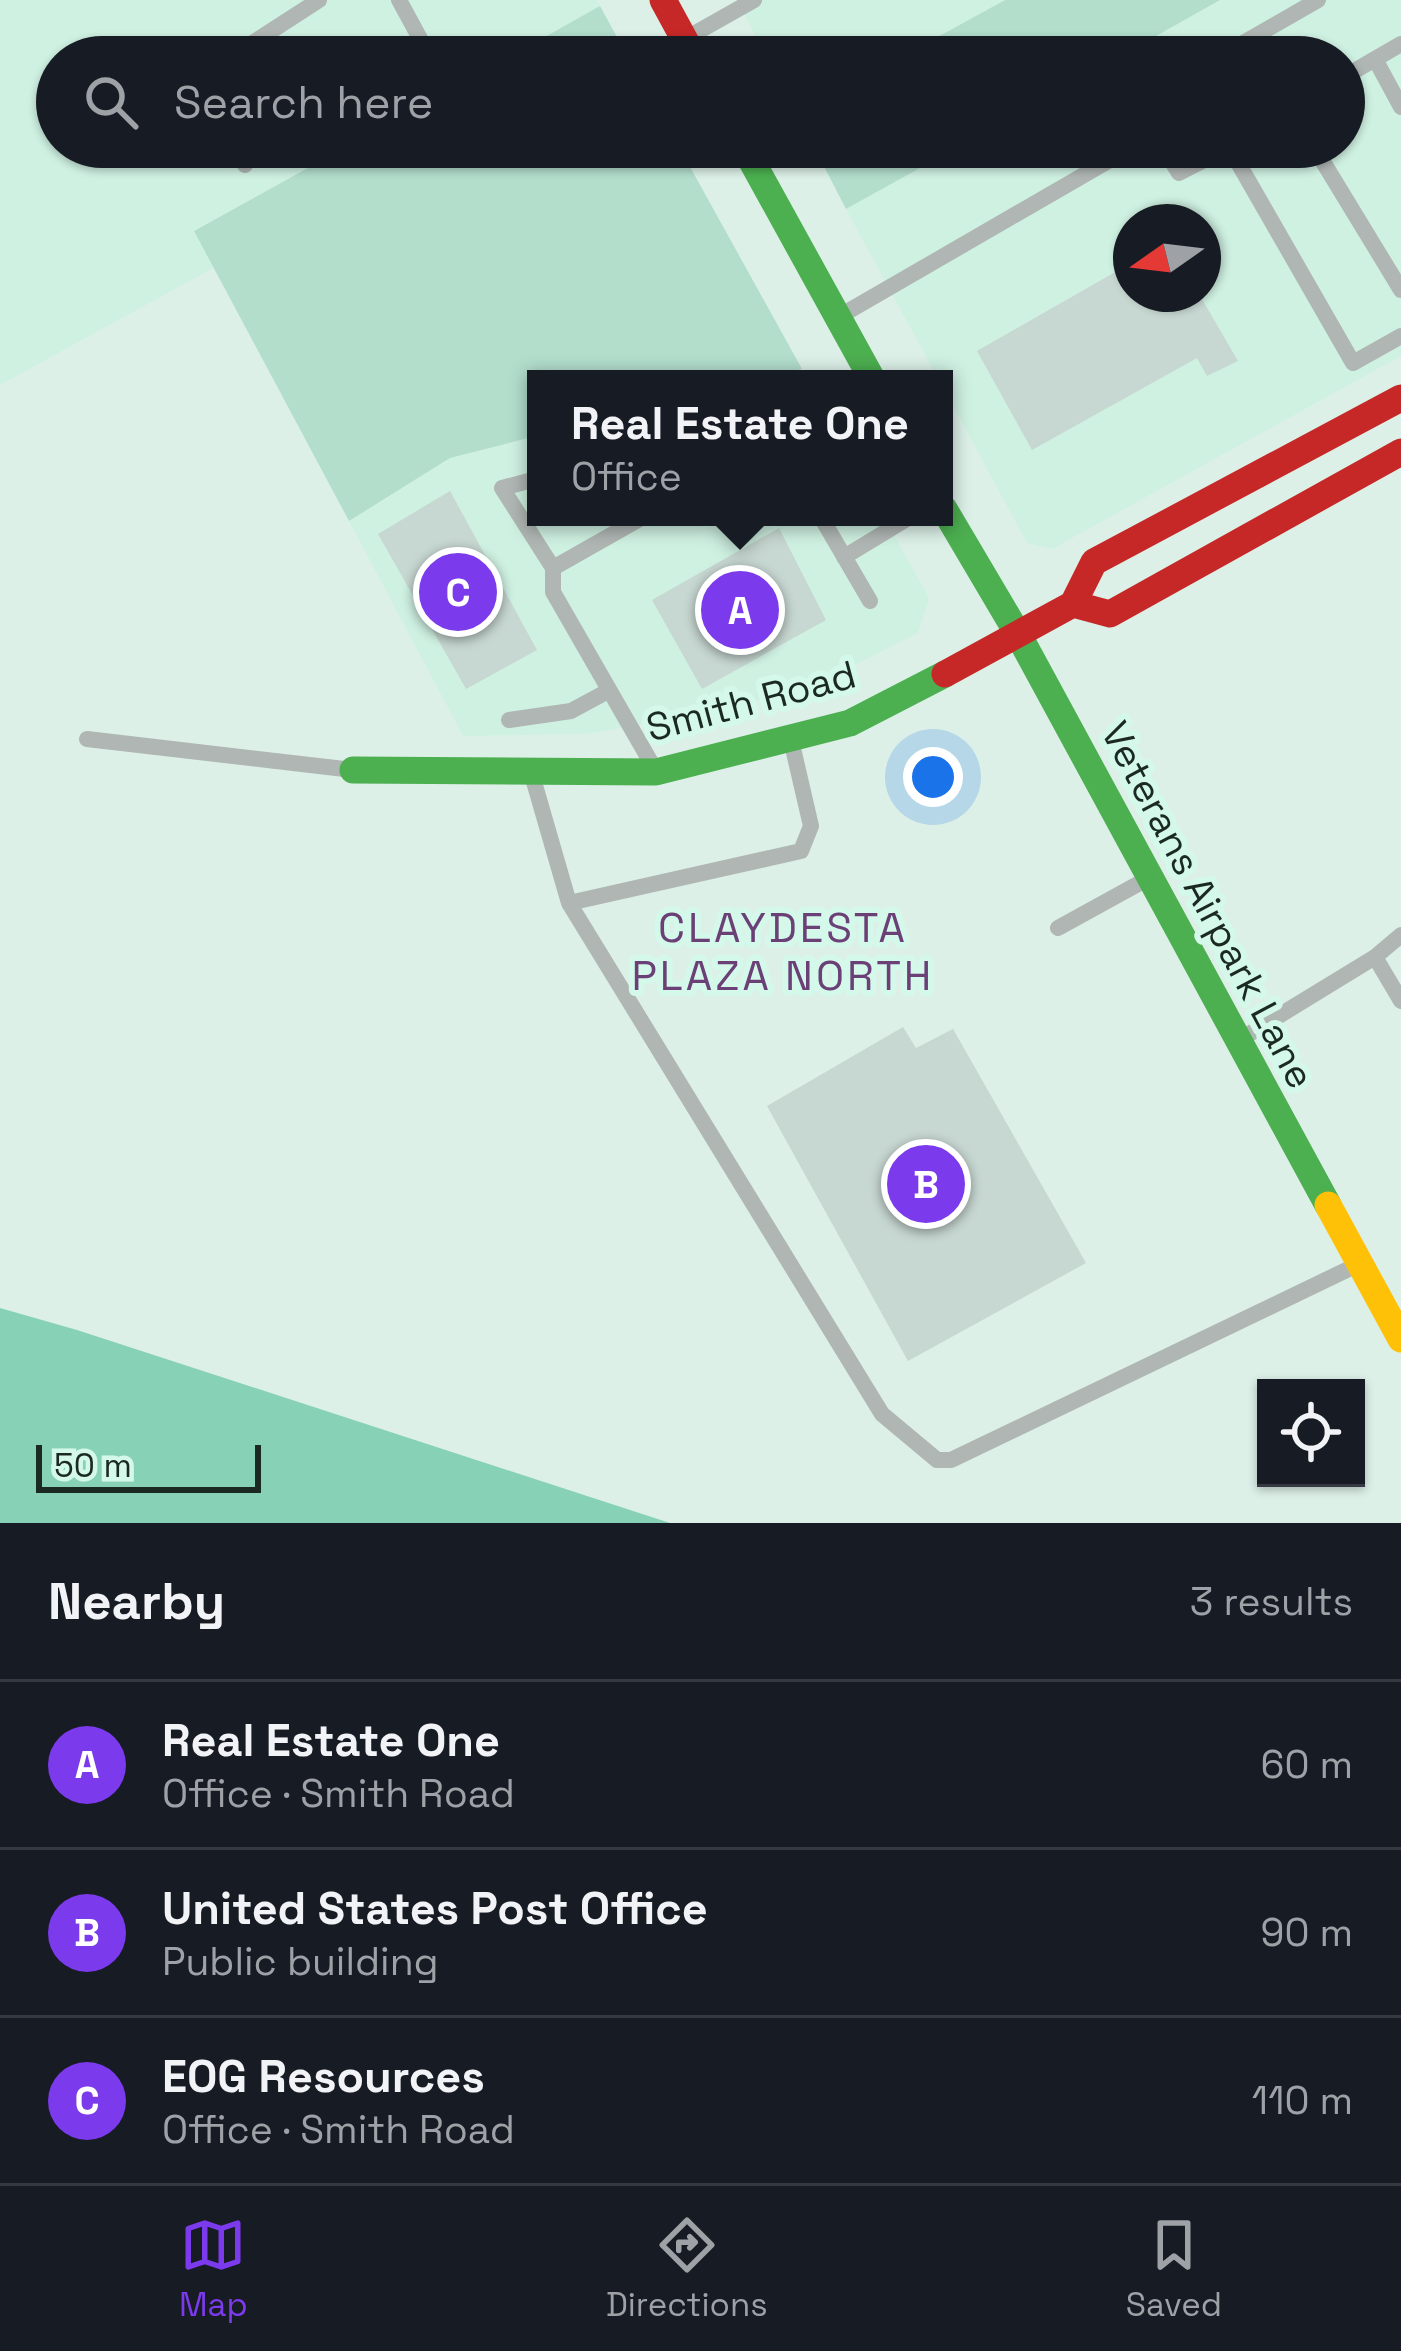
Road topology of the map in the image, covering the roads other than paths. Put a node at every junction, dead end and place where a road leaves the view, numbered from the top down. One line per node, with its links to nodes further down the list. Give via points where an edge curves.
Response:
1 (319, 0): 6 (lane)
2 (399, 0): 7 (lane)
3 (663, 0): 8 (street)
4 (753, 0): 9 (lane)
5 (1318, 0): 10 (lane)
6 (263, 36)
7 (419, 36)
8 (682, 36)
9 (705, 36)
10 (1256, 36)
11 (1401, 44): 12 (lane)
12 (1375, 59): 13 (lane); 14 (lane)
13 (1365, 65)
14 (1401, 107)
15 (756, 168): 20 (street)
16 (1098, 168): 20 (lane)
17 (1240, 168): 21 (lane, via 1353,363)
18 (1326, 168): 19 (lane)
19 (1401, 290)
20 (838, 317): 22 (street)
21 (1401, 336)
22 (867, 370)
23 (1401, 398): 33 (street, Smith Road, via 1094,562)
24 (1401, 452): 33 (street, via 1110,614)
25 (527, 481): 31 (lane, via 502,488)
26 (953, 524): 34 (street, Veterans Airpark Lane)
27 (628, 526): 31 (lane)
28 (826, 526): 30 (lane)
29 (895, 526): 30 (lane)
30 (844, 557): 32 (lane)
31 (553, 568): 35 (lane, via 553,592)
32 (870, 601)
33 (1073, 604): 34 (street, Smith Road)
34 (1019, 636): 38 (street, Smith Road, via 850,723); 42 (street, Veterans Airpark Lane)
35 (608, 691): 36 (lane, via 571,711); 40 (lane)
36 (509, 720)
37 (87, 740): 39 (lane)
38 (791, 740): 40 (street, Smith Road); 43 (lane, via 811,826 801,851)
39 (352, 770): 41 (street, Smith Road)
40 (656, 772): 41 (street, Smith Road)
41 (532, 774): 43 (lane)
42 (1148, 879): 44 (lane); 48 (street, Veterans Airpark Lane)
43 (569, 903): 49 (lane, via 883,1414 937,1460)
44 (1058, 928)
45 (1401, 935): 46 (lane)
46 (1375, 957): 47 (lane); 48 (lane)
47 (1401, 1001)
48 (1237, 1041): 49 (street, Veterans Airpark Lane)
49 (1360, 1263): 50 (street, Veterans Airpark Lane)
50 (1401, 1339)

